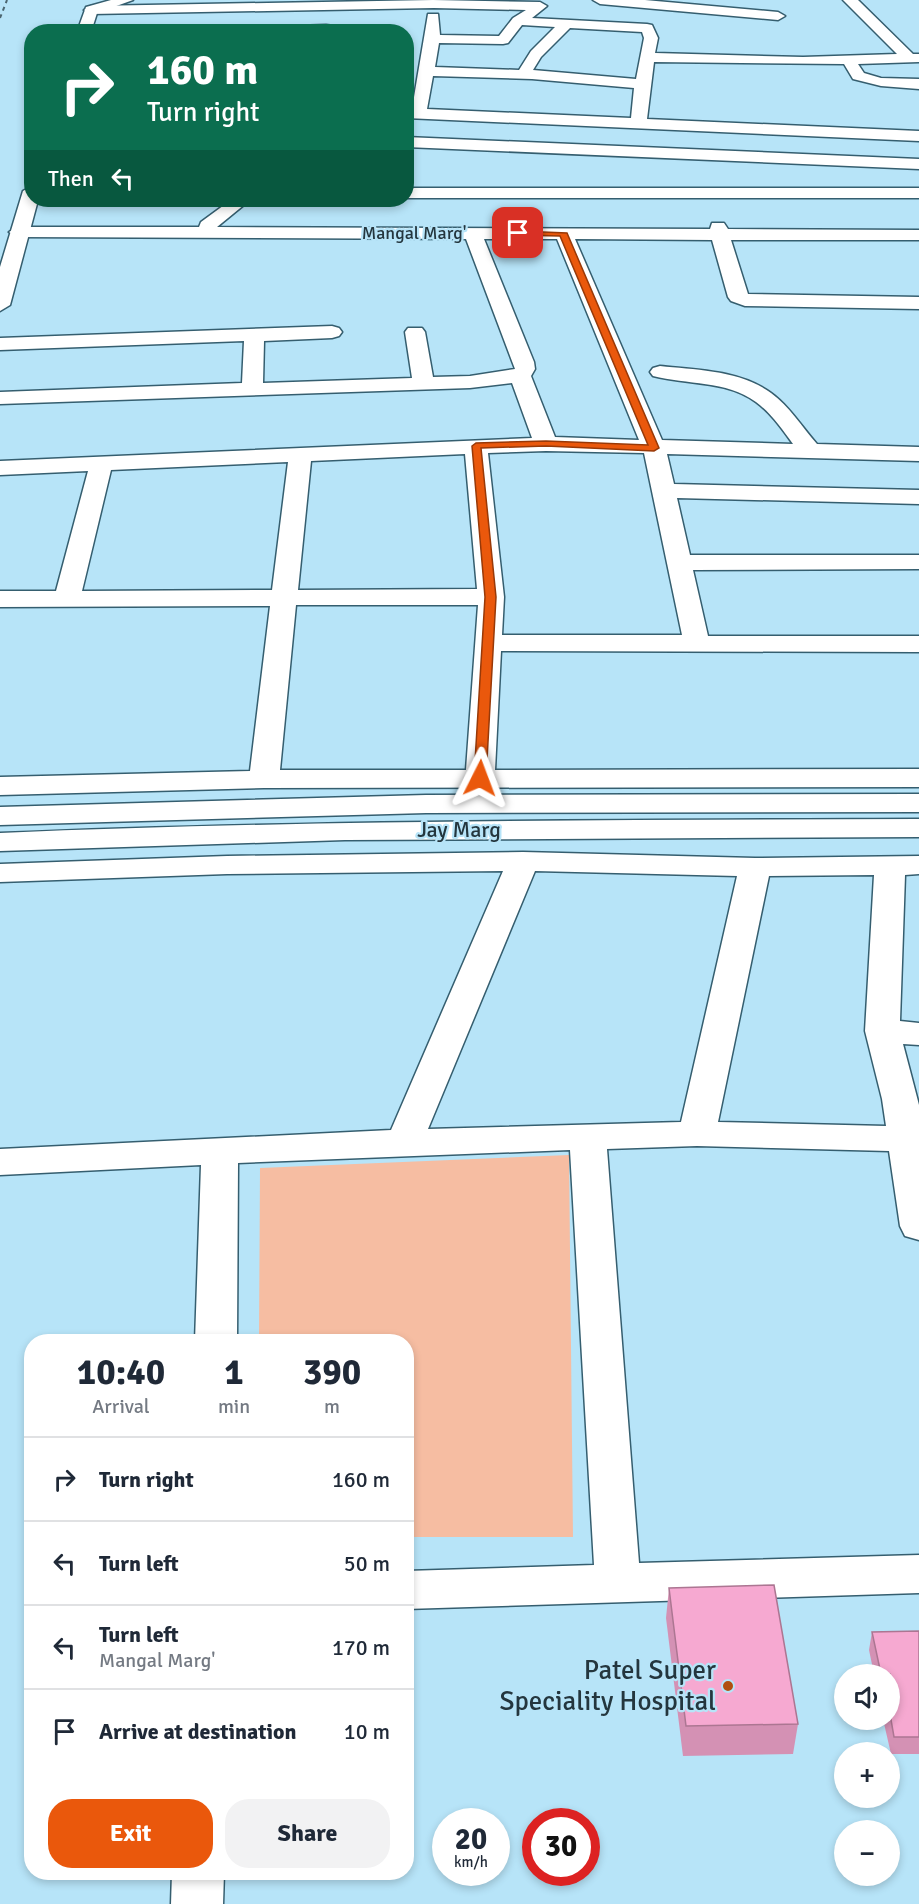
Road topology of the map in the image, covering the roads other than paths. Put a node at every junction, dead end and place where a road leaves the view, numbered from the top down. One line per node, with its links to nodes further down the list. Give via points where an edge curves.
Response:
1 (126, 0): 9 (street)
2 (600, 0): 8 (street)
3 (850, 0): 17 (street)
4 (433, 2): 5 (street); 6 (street); 16 (street)
5 (339, 3): 7 (street); 11 (street)
6 (545, 3): 10 (street)
7 (246, 4): 9 (street); 14 (street)
8 (710, 5): 15 (street, via 782,12)
9 (91, 10): 13 (street)
10 (518, 21): 12 (street); 16 (street, via 503,40)
11 (339, 22)
12 (567, 23): 20 (street, via 647,28 657,38); 22 (street, via 535,54 524,72)
13 (87, 24)
14 (243, 24)
15 (761, 32)
16 (433, 39): 19 (street)
17 (914, 58): 18 (street)
18 (849, 60): 20 (street); 23 (street, via 858,76)
19 (427, 71): 22 (street); 24 (street)
20 (644, 71): 21 (street); 22 (street); 26 (street)
21 (723, 74)
22 (531, 75)
23 (919, 84)
24 (414, 110)
25 (414, 113): 26 (street)
26 (639, 123): 27 (street)
27 (743, 128): 28 (street); 30 (street)
28 (919, 136)
29 (414, 142): 30 (street)
30 (735, 157): 31 (street); 36 (street)
31 (919, 164)
32 (414, 194): 36 (street)
33 (919, 194): 36 (street)
34 (26, 207): 38 (street)
35 (232, 207): 37 (street)
36 (729, 220): 37 (street); 39 (street); 41 (street, Mangal Marg'); 42 (street, Mangal Marg'); 43 (street, via 738,297)
37 (207, 226): 38 (street)
38 (19, 228): 40 (street, Mangal Marg'); 44 (street)
39 (919, 228)
40 (473, 233): 41 (street, Mangal Marg'); 50 (street, via 524,362)
41 (563, 233): 56 (street)
42 (919, 235)
43 (919, 303)
44 (0, 305)
45 (332, 332): 47 (street)
46 (415, 332): 51 (street)
47 (254, 334): 48 (street); 52 (street)
48 (0, 344)
49 (660, 372): 58 (street, via 749,389 773,407)
50 (520, 376): 51 (street); 54 (street)
51 (424, 383): 52 (street)
52 (252, 389): 53 (street)
53 (0, 398)
54 (546, 444): 55 (street); 56 (street)
55 (476, 446): 57 (street); 66 (street)
56 (654, 448): 58 (street); 62 (street)
57 (300, 453): 60 (street); 68 (street)
58 (812, 453): 59 (street)
59 (919, 454)
60 (101, 464): 61 (street); 67 (street)
61 (0, 468)
62 (664, 491): 63 (street); 64 (street)
63 (919, 497)
64 (680, 562): 65 (street); 71 (street)
65 (919, 562)
66 (491, 597): 68 (street); 70 (street)
67 (67, 598): 68 (street); 69 (street)
68 (285, 598): 73 (street)
69 (0, 599)
70 (488, 643): 71 (street); 74 (street)
71 (697, 644): 72 (street)
72 (919, 644)
73 (264, 778): 74 (street); 76 (street)
74 (480, 778): 75 (street)
75 (919, 778)
76 (0, 786)
77 (919, 803): 78 (street, Jay Marg, via 426,804)
78 (0, 816)
79 (919, 828): 80 (street, Jay Marg, via 390,830)
80 (0, 842)
81 (523, 861): 83 (street); 84 (street); 91 (street)
82 (905, 865): 83 (street); 85 (street)
83 (755, 867): 88 (street)
84 (0, 873)
85 (882, 1030): 86 (street); 87 (street)
86 (919, 1034)
87 (910, 1100): 90 (street)
88 (697, 1134): 89 (street); 90 (street)
89 (588, 1137): 91 (street); 97 (street)
90 (905, 1139): 94 (street)
91 (404, 1142): 92 (street)
92 (220, 1152): 93 (street); 95 (street)
93 (0, 1162)
94 (919, 1226)
95 (216, 1334)
96 (919, 1574): 97 (street)
97 (618, 1584): 98 (street)
98 (414, 1590)
99 (198, 1880): 100 (street)
100 (196, 1904)

